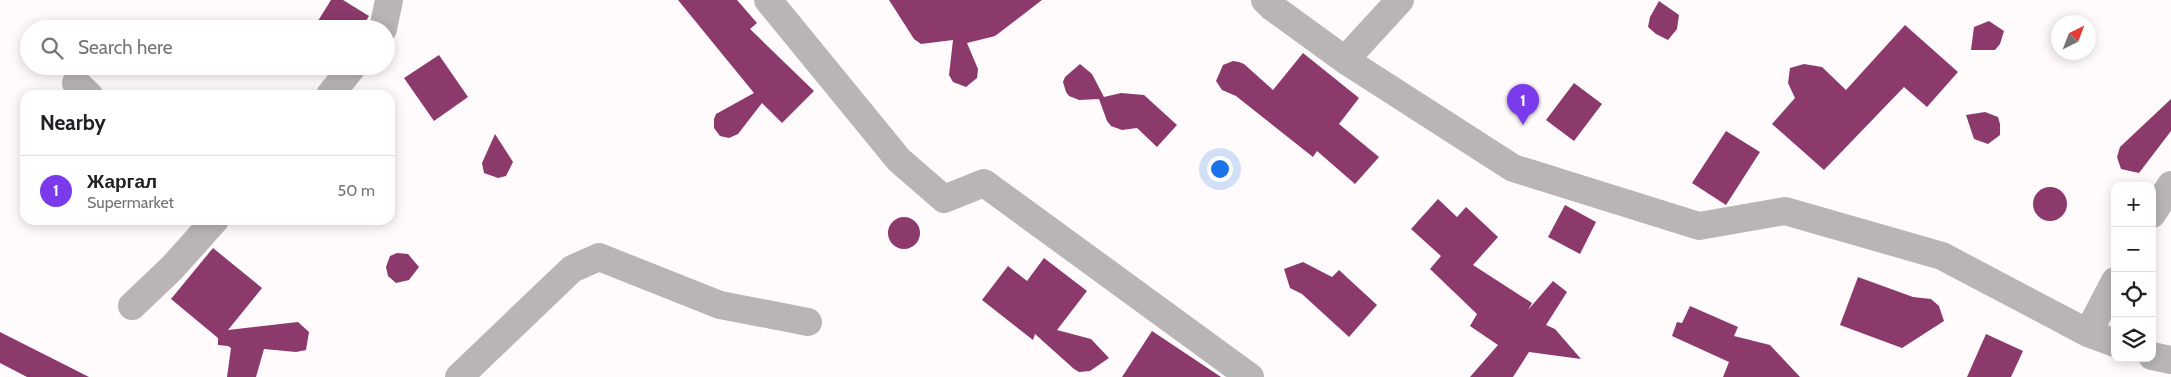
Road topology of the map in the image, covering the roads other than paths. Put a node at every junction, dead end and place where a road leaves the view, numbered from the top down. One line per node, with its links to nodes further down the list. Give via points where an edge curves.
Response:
1 (389, 0): 5 (street)
2 (768, 0): 20 (street, via 899,160 944,199 984,184)
3 (1266, 0): 6 (street, via 1272,8)
4 (1400, 0): 6 (street)
5 (385, 20)
6 (1345, 60): 15 (street, via 1513,168 1700,226 1785,212 1942,256)
7 (346, 75): 8 (street)
8 (334, 90)
9 (2171, 185): 10 (street)
10 (2156, 208)
11 (211, 225): 13 (street)
12 (2111, 288): 15 (street)
13 (132, 306)
14 (808, 322): 19 (street, via 720,305 599,257 572,269)
15 (2088, 332): 16 (street)
16 (2111, 341)
17 (2156, 357): 18 (street)
18 (2171, 360)
19 (459, 377)
20 (1250, 377)

